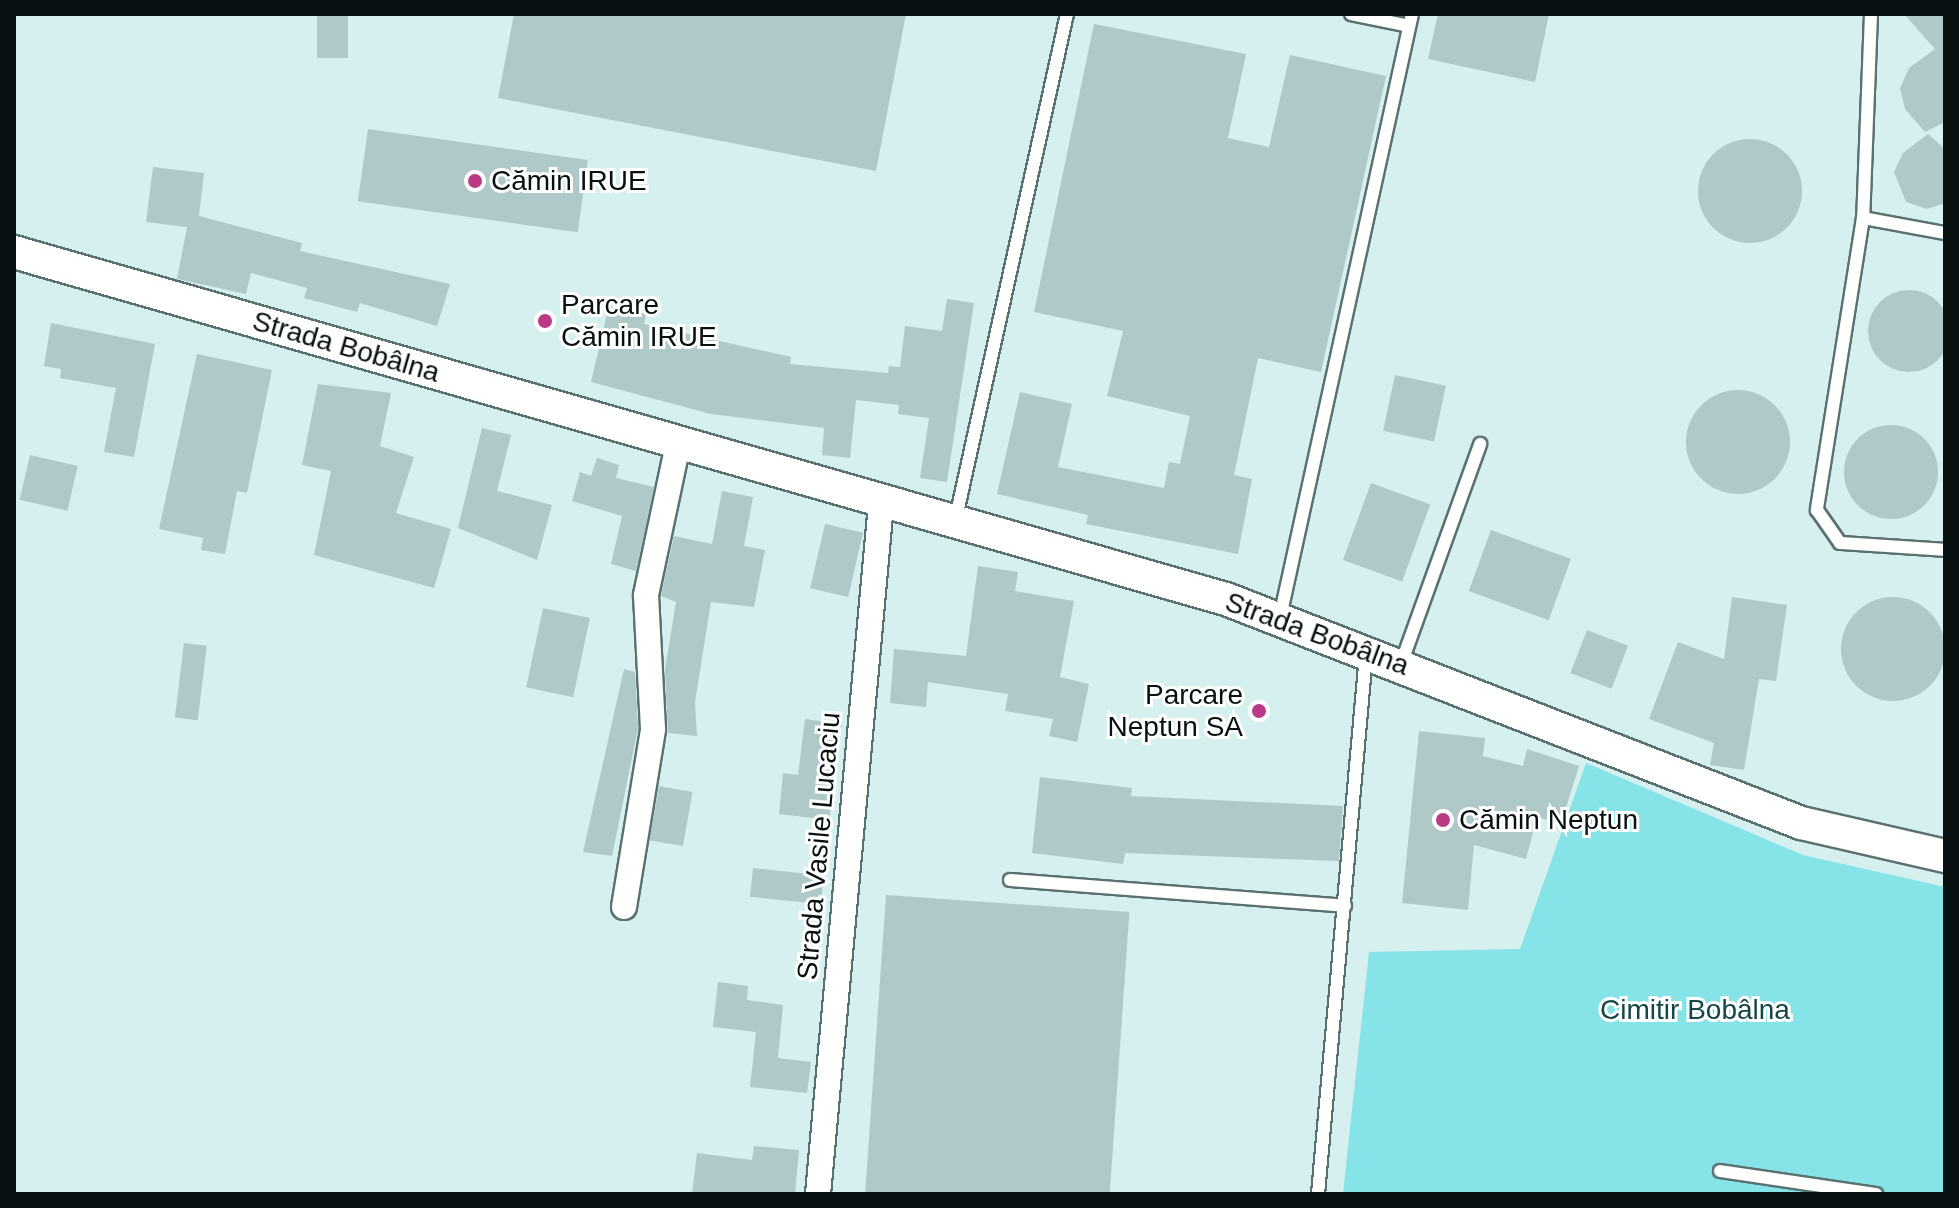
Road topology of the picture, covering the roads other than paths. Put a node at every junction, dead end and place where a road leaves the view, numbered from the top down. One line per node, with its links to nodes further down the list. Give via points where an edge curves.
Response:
1 (1067, 14): 11 (lane)
2 (1351, 14): 4 (lane)
3 (1871, 14): 5 (lane)
4 (1410, 20): 13 (lane)
5 (1863, 218): 6 (lane); 12 (lane, via 1817,510 1840,543)
6 (1945, 233)
7 (14, 252): 9 (main road, Strada Bobâlna)
8 (1480, 444): 15 (lane)
9 (678, 445): 10 (main road, Strada Bobâlna); 19 (street, via 646,595 653,729)
10 (881, 504): 11 (main road, Strada Bobâlna); 21 (street, Strada Vasile Lucaciu)
11 (954, 525): 13 (main road, Strada Bobâlna)
12 (1945, 550)
13 (1280, 617): 14 (main road, Strada Bobâlna)
14 (1367, 651): 15 (main road, Strada Bobâlna); 18 (lane)
15 (1401, 664): 16 (main road, Strada Bobâlna, via 1791,819)
16 (1945, 856)
17 (1010, 880): 18 (lane)
18 (1345, 906): 22 (lane)
19 (624, 907)
20 (1720, 1171): 23 (lane)
21 (818, 1194)
22 (1318, 1194)
23 (1876, 1194)

